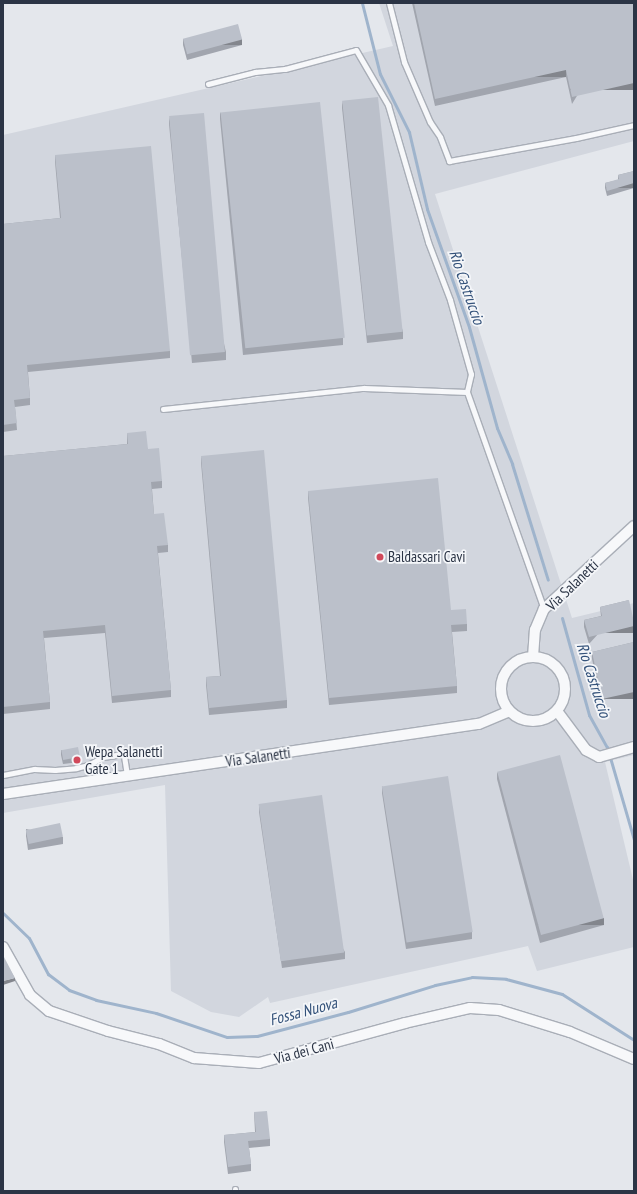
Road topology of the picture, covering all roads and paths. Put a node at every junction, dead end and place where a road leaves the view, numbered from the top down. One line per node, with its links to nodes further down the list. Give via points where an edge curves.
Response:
1 (389, 3): 3 (lane, via 404,62 449,161)
2 (208, 84): 4 (lane, via 255,72 285,69 356,50 388,105 428,242 450,300 471,374)
3 (634, 125)
4 (467, 392): 5 (lane, via 364,388); 7 (lane)
5 (163, 409)
6 (634, 526): 7 (street, Via Salanetti)
7 (544, 610): 8 (street, Via Salanetti, via 535,630)
8 (533, 657): 9 (street, via 513,663 506,671 501,692); 10 (street, via 553,663 565,681 564,697)
9 (509, 711): 10 (street, via 518,718 533,721 549,718); 13 (street, Via Salanetti, via 479,724)
10 (557, 711): 11 (street, via 586,750 599,757)
11 (634, 747)
12 (3, 774): 13 (lane, via 34,769 76,768 103,757 121,754 124,756)
13 (127, 776): 14 (street, Via Salanetti)
14 (3, 794)
15 (3, 947): 16 (street, Via dei Cani, via 30,995 49,1011 108,1031 159,1044 194,1058 259,1063 470,1008 506,1012 570,1032)
16 (634, 1059)

